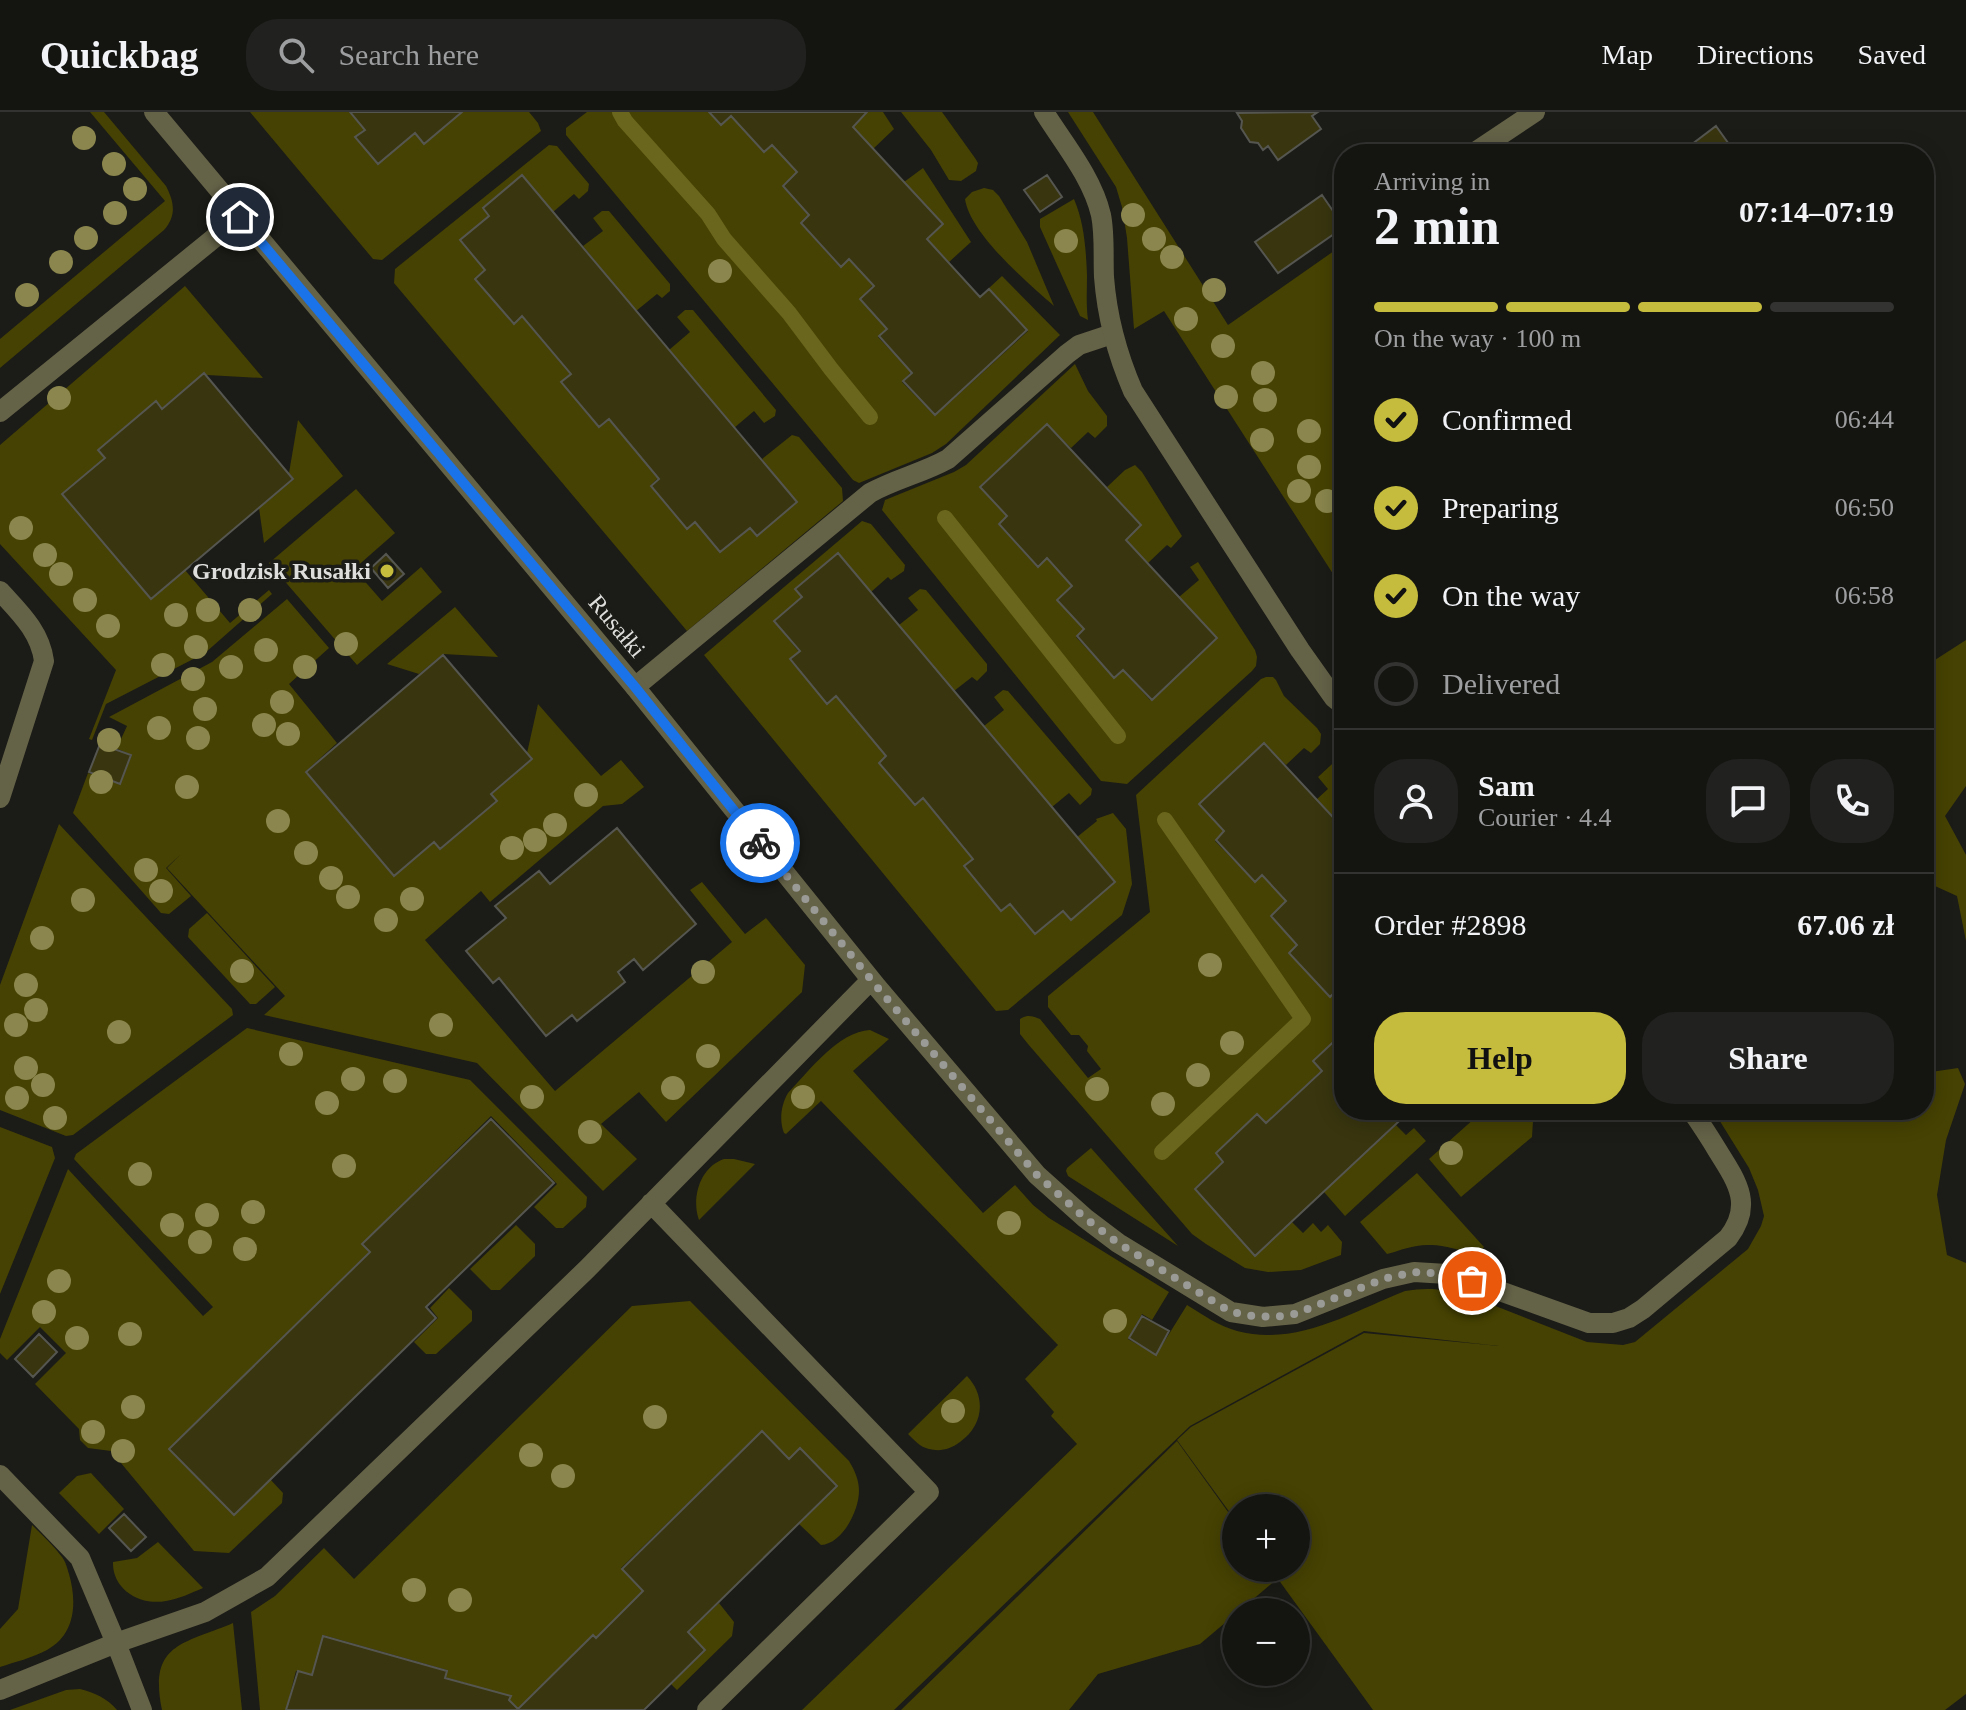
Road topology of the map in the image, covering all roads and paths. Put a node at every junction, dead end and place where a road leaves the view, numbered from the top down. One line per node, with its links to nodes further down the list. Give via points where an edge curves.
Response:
1 (154, 112): 5 (street, Rusałki)
2 (1044, 112): 6 (street, via 1091,186 1101,214)
3 (1535, 112): 4 (street)
4 (1487, 144)
5 (240, 217): 7 (street); 9 (street, Rusałki)
6 (1112, 334): 9 (street, via 1067,354 948,459 870,493); 10 (street, via 1133,391 1150,419)
7 (0, 412)
8 (0, 591): 11 (street, via 36,635 44,661)
9 (635, 687): 12 (street, Rusałki)
10 (1334, 698)
11 (0, 798)
12 (871, 980): 13 (street, Rusałki, via 1037,1175 1118,1243 1241,1314 1295,1314 1414,1272 1447,1274 1589,1323 1629,1318 1728,1238 1738,1224 1737,1180); 14 (street)
13 (1698, 1120)
14 (651, 1203): 16 (street, via 267,1577 205,1612); 19 (street, via 929,1492)
15 (0, 1475): 16 (street, via 80,1558)
16 (116, 1643): 17 (street); 18 (street)
17 (0, 1690)
18 (142, 1710)
19 (707, 1710)

